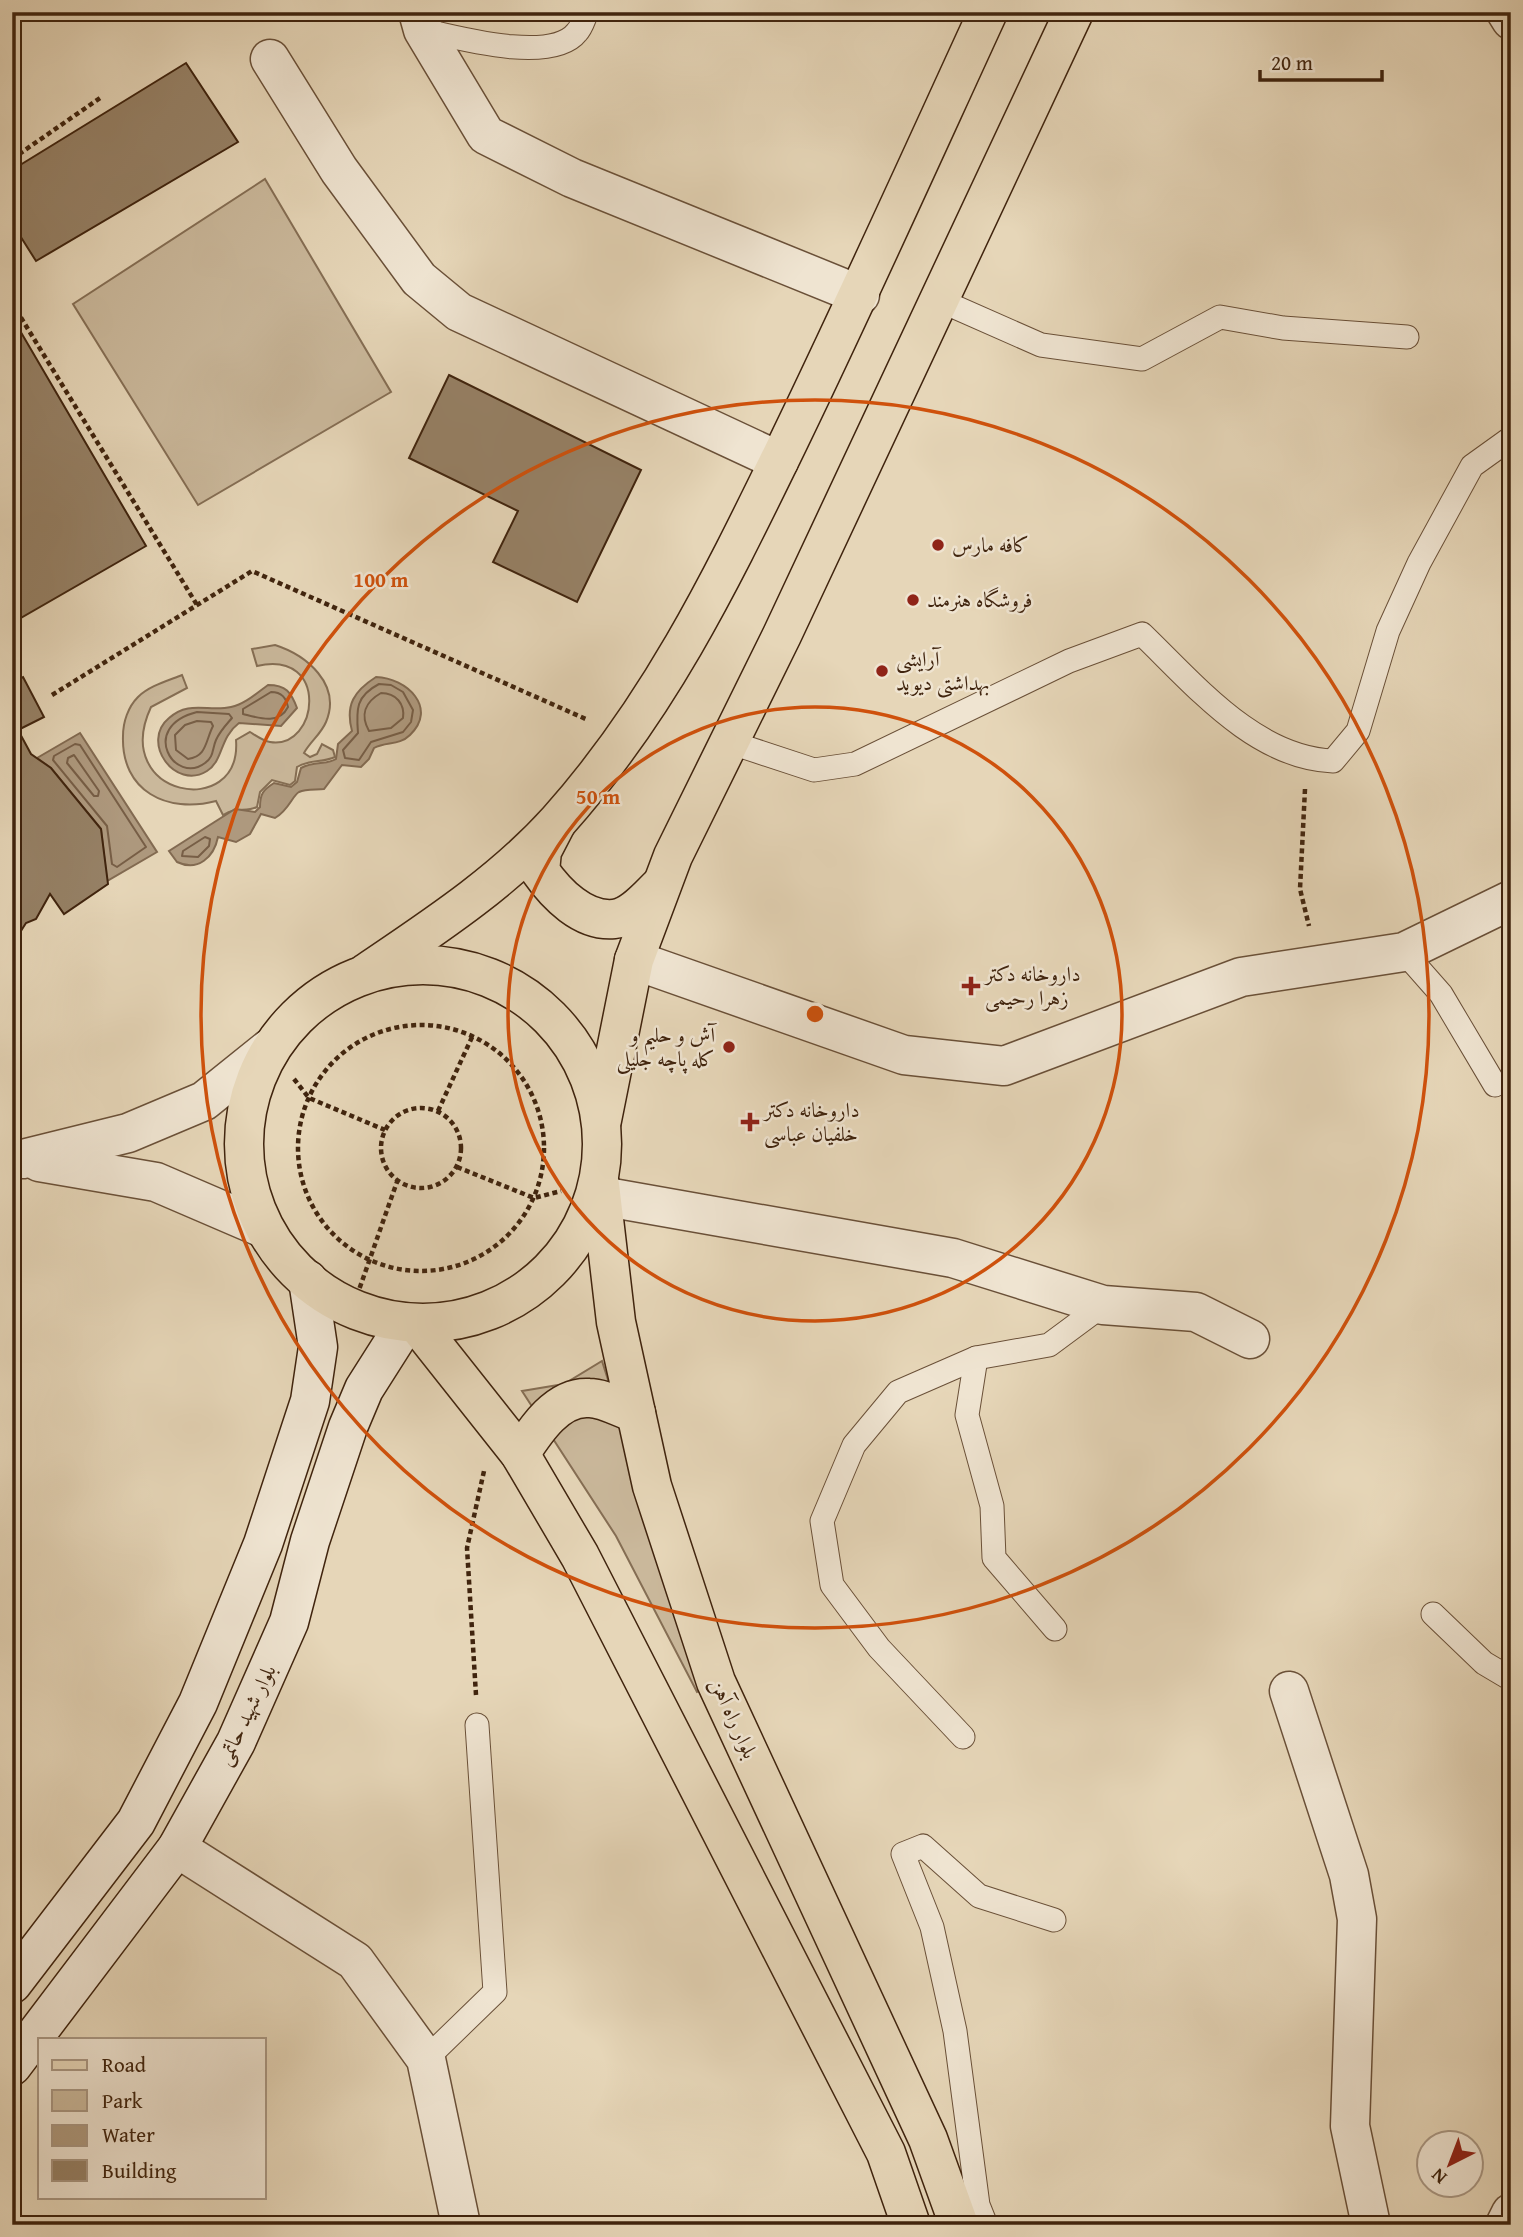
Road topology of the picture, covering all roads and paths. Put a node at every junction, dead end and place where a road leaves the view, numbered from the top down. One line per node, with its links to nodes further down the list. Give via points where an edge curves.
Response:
1 (587, 12): 6 (lane, via 577,34 547,49 477,42)
2 (1074, 12): 11 (main road)
3 (1506, 12): 5 (street)
4 (982, 15): 10 (main road)
5 (1511, 20)
6 (420, 21): 10 (street, via 486,135 572,178)
7 (270, 59): 15 (street, via 339,170 419,279 459,312)
8 (100, 98): 9 (path)
9 (12, 159)
10 (860, 295): 15 (main road)
11 (939, 300): 13 (lane, via 1041,345 1142,359 1220,317 1283,328); 19 (main road)
12 (12, 303): 16 (path)
13 (1407, 337)
14 (1511, 438): 20 (lane, via 1472,466 1419,563 1388,631 1358,731 1333,761)
15 (779, 461): 18 (main road, via 704,614)
16 (197, 605): 17 (path); 18 (path, via 252,571)
17 (52, 695)
18 (628, 736): 21 (main road)
19 (729, 741): 20 (lane, via 814,769 855,764 1069,661 1142,634 1237,724); 22 (main road)
20 (1307, 760): 26 (path, via 1300,889)
21 (556, 822): 22 (main road, via 542,851 540,871 554,891 585,913 615,919 633,911); 27 (main road, via 475,899)
22 (663, 883): 25 (main road)
23 (1511, 900): 24 (street)
24 (1404, 952): 26 (street); 30 (lane, via 1441,994)
25 (634, 960): 26 (street, via 904,1055 1004,1066 1241,977); 33 (main road)
26 (1319, 965)
27 (366, 973): 29 (main road, via 312,1002); 33 (main road, via 418,964 457,968 518,991 558,1026 587,1069)
28 (472, 1035): 31 (path, via 433,1024 393,1027 355,1043 324,1070); 32 (path); 39 (path, via 506,1058 531,1090 544,1129 544,1170)
29 (270, 1048): 31 (path); 35 (street, via 204,1101 128,1133); 40 (main road, via 247,1105 244,1168)
30 (1495, 1085)
31 (309, 1098): 34 (path); 41 (path, via 298,1146 303,1186 322,1222 353,1250)
32 (438, 1111): 34 (path, via 412,1109 400,1114); 36 (path, via 457,1129 461,1142)
33 (601, 1120): 38 (main road)
34 (386, 1130): 37 (path, via 383,1160)
35 (18, 1159): 40 (street, via 156,1182)
36 (457, 1167): 37 (path, via 425,1188); 39 (path)
37 (398, 1179): 41 (path)
38 (600, 1189): 39 (path); 43 (street, via 953,1258); 45 (main road, via 576,1241 534,1286 479,1315); 48 (main road, بلوار راه آهن, via 616,1322)
39 (534, 1198): 41 (path, via 505,1240 470,1262 430,1272 390,1267)
40 (264, 1228): 42 (main road, via 288,1262)
41 (370, 1258): 44 (path)
42 (308, 1280): 44 (main road); 59 (street, via 318,1347 310,1401 263,1544 198,1703 135,1822)
43 (1103, 1305): 46 (street, via 1196,1312); 47 (lane, via 1049,1345)
44 (352, 1310): 45 (main road)
45 (411, 1325): 49 (main road); 57 (street, بلوار شهید حاتمی, via 364,1389 310,1541 289,1622 236,1742)
46 (1250, 1339)
47 (976, 1358): 52 (lane, via 967,1415 992,1506 994,1558); 56 (lane, via 898,1392 853,1445 822,1521 832,1585 879,1648)
48 (636, 1413): 50 (main road, via 590,1398 566,1402 537,1427); 65 (main road, بلوار راه آهن, via 652,1486 716,1682 928,2140)
49 (494, 1422): 50 (main road); 55 (path, via 467,1548)
50 (520, 1454): 64 (main road, via 580,1556 886,2153)
51 (1433, 1614): 53 (lane, via 1484,1663)
52 (1055, 1629)
53 (1511, 1679)
54 (1289, 1691): 67 (street, via 1349,1875 1357,1919 1350,2126)
55 (477, 1725): 60 (lane, via 495,1992)
56 (963, 1737)
57 (177, 1848): 60 (street, via 355,1961); 61 (street, بلوار شهید حاتمی)
58 (1054, 1920): 66 (lane, via 979,1896 923,1846 902,1854 938,1953 955,2031 978,2205)
59 (12, 1984)
60 (426, 2059): 63 (street)
61 (12, 2066)
62 (1511, 2213): 68 (street)
63 (461, 2225)
64 (911, 2225)
65 (959, 2225)
66 (986, 2225)
67 (1371, 2225)
68 (1504, 2225)

